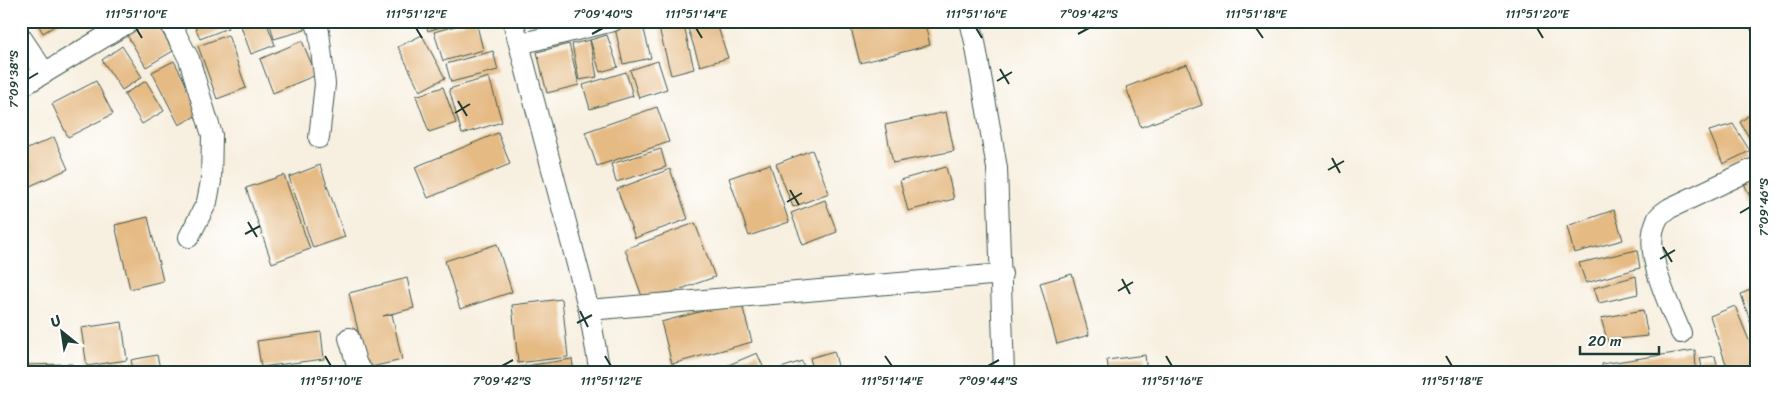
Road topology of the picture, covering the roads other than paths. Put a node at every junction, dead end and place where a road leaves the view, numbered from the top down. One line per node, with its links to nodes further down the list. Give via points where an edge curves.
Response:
1 (131, 21): 9 (street)
2 (169, 21): 13 (street, via 190,59 212,135 211,181 206,202)
3 (315, 21): 11 (street, via 326,84)
4 (513, 21): 8 (street)
5 (613, 21): 8 (street)
6 (970, 21): 14 (street, via 997,168)
7 (21, 37): 9 (street)
8 (519, 44): 15 (street)
9 (46, 73): 10 (street)
10 (21, 87)
11 (319, 138)
12 (1757, 167): 16 (street, via 1670,208 1658,217 1652,241 1653,252 1660,280)
13 (189, 236)
14 (1002, 274): 15 (street); 20 (street)
15 (589, 310): 19 (street)
16 (1681, 333)
17 (349, 338): 18 (street, via 357,365)
18 (364, 373)
19 (600, 373)
20 (1004, 373)

